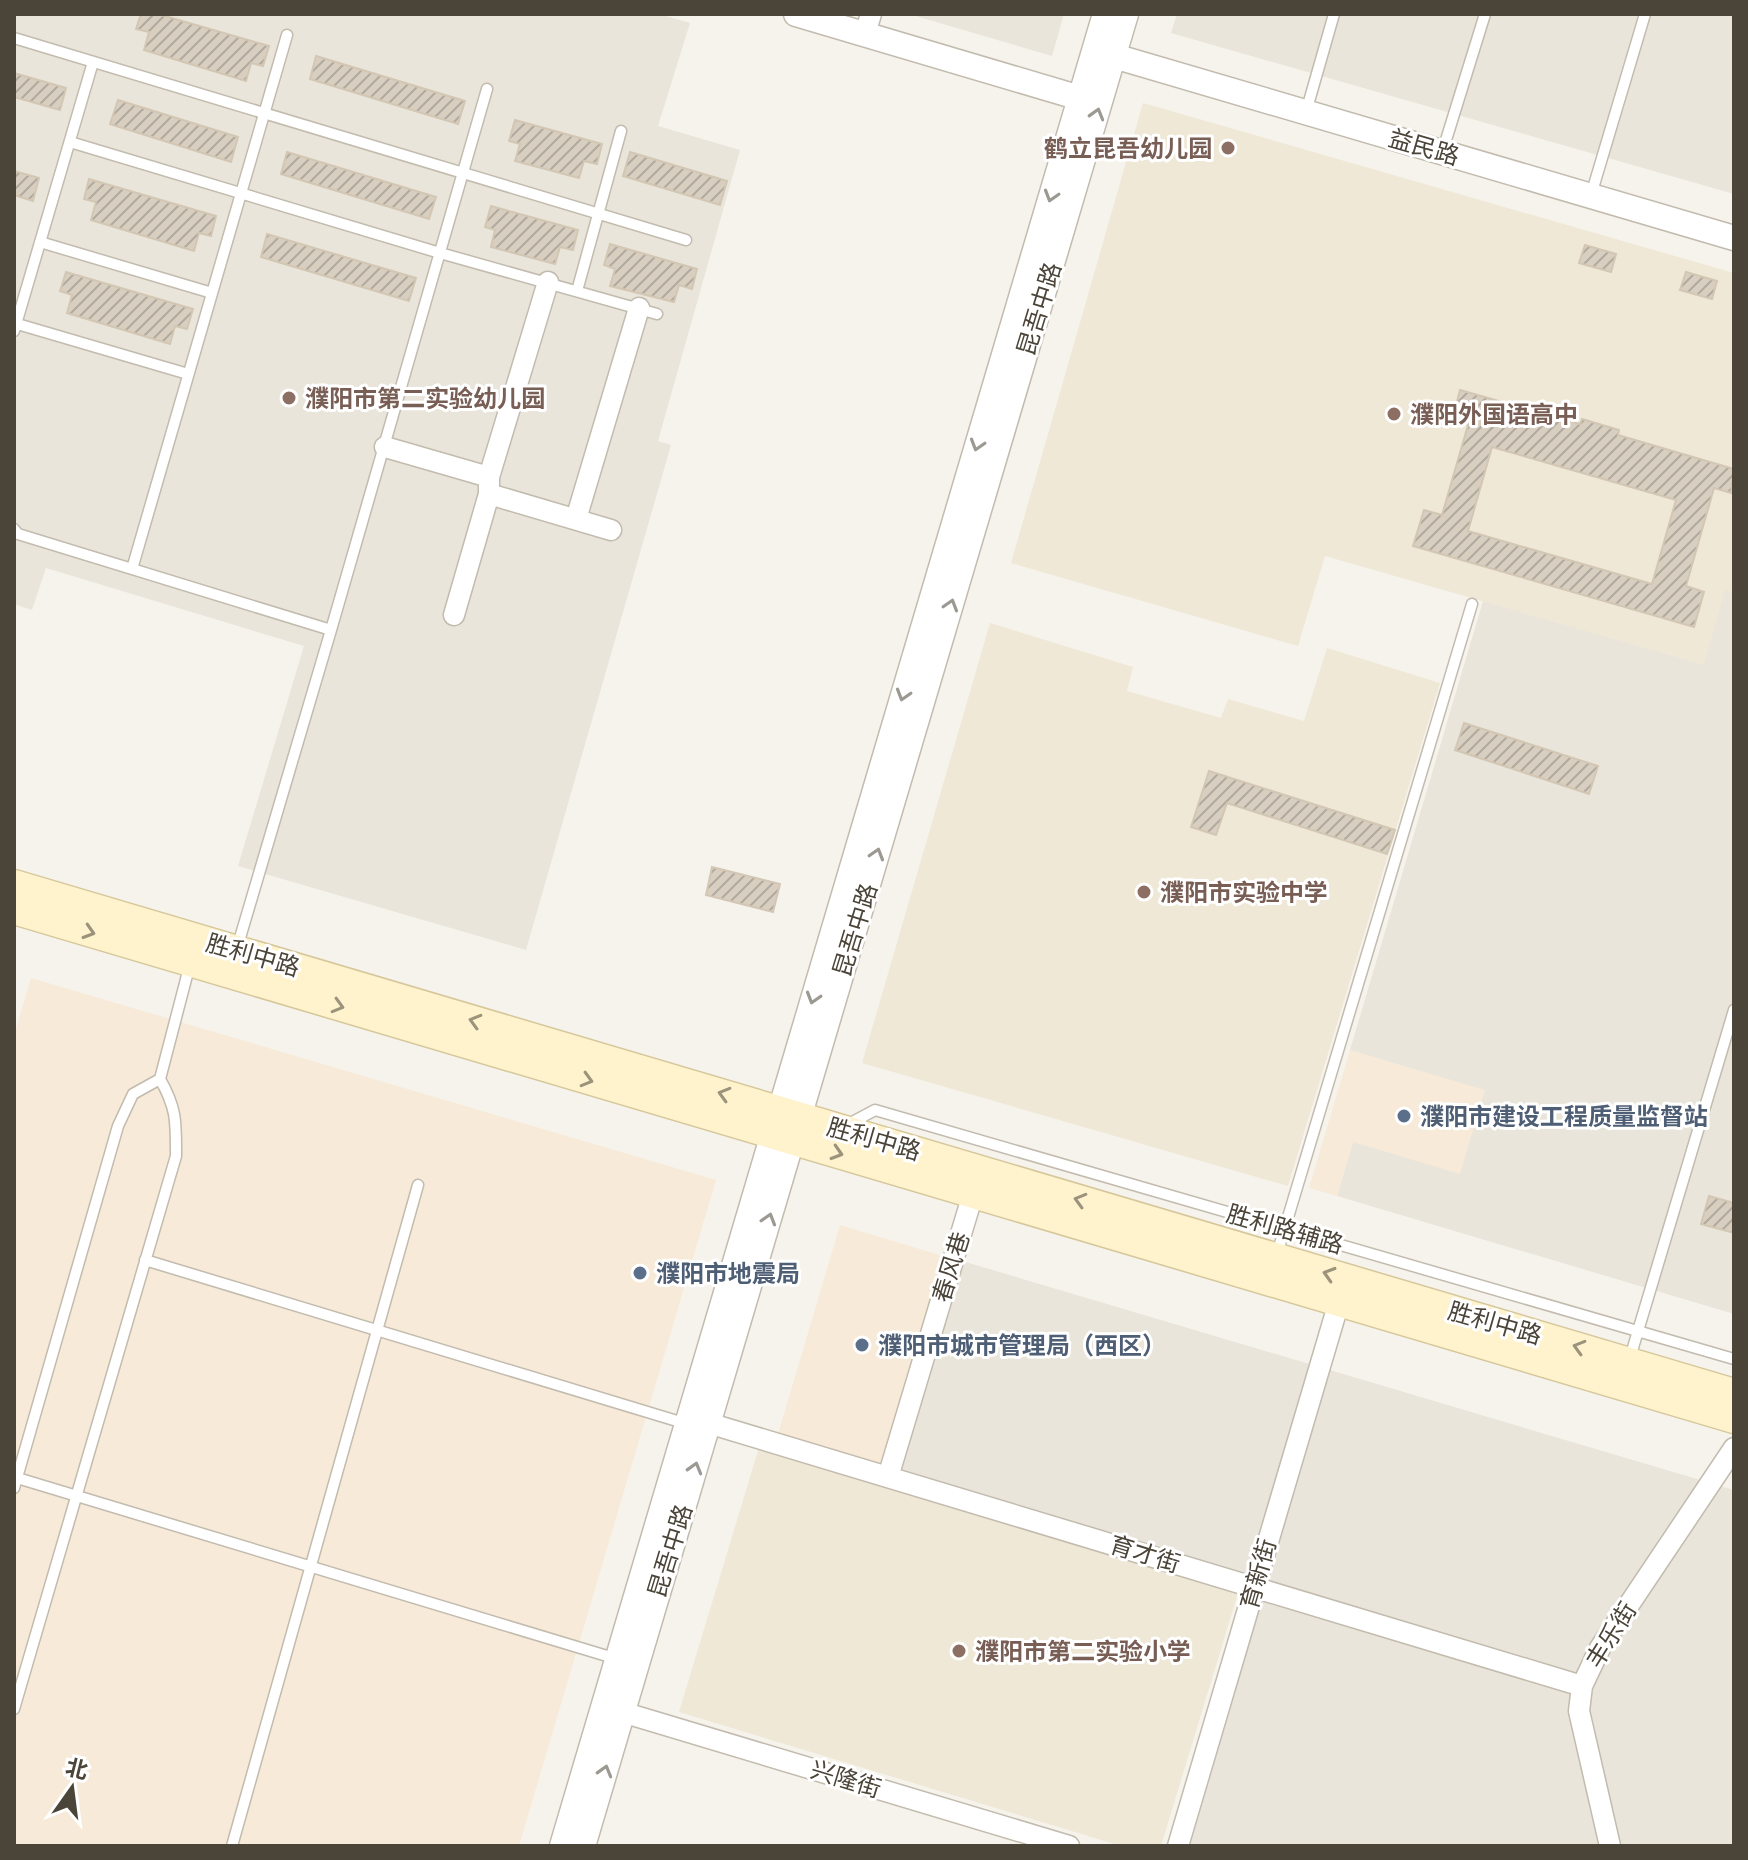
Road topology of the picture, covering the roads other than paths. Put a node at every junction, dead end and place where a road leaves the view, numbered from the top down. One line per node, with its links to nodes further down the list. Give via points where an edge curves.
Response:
1 (796, 14): 7 (street)
2 (1105, 14): 13 (street, 昆吾中路)
3 (1126, 14): 10 (street, 昆吾中路)
4 (1334, 14): 14 (lane)
5 (1485, 14): 18 (lane)
6 (1645, 14): 21 (lane)
7 (868, 24): 13 (street)
8 (287, 35): 15 (lane)
9 (14, 38): 11 (lane)
10 (1114, 56): 14 (street, 益民路); 48 (street, 昆吾中路, one-way to 10)
11 (93, 62): 15 (lane); 17 (lane)
12 (487, 89): 19 (lane)
13 (1080, 98): 48 (street, 昆吾中路, one-way to 48)
14 (1306, 112): 18 (street, 益民路)
15 (265, 113): 19 (lane); 20 (lane)
16 (621, 131): 22 (lane)
17 (70, 142): 20 (lane); 25 (lane)
18 (1442, 153): 21 (street, 益民路)
19 (463, 173): 22 (lane); 26 (lane)
20 (241, 193): 26 (lane); 29 (lane)
21 (1591, 195): 23 (street, 益民路)
22 (598, 213): 24 (lane); 28 (lane)
23 (1734, 238)
24 (686, 240)
25 (40, 242): 29 (lane); 31 (lane)
26 (440, 253): 27 (lane); 33 (lane)
27 (548, 282): 28 (lane); 34 (street)
28 (577, 291): 30 (lane)
29 (212, 293): 32 (lane)
30 (648, 311): 35 (street)
31 (15, 326): 32 (lane)
32 (188, 374): 38 (lane)
33 (385, 447): 34 (street); 41 (lane)
34 (489, 486): 35 (street); 40 (street)
35 (576, 519): 37 (street)
36 (14, 529): 38 (lane)
37 (611, 530)
38 (132, 569): 41 (lane)
39 (1472, 604): 52 (lane)
40 (454, 615)
41 (331, 630): 44 (lane)
42 (14, 884): 44 (main road, 胜利中路)
43 (14, 910): 45 (main road, 胜利中路, one-way to 45)
44 (236, 950): 48 (main road, 胜利中路, one-way to 44)
45 (190, 962): 47 (lane); 48 (main road, 胜利中路, one-way to 48)
46 (1734, 1010): 57 (lane)
47 (160, 1079): 54 (lane, via 172,1101 176,1156); 65 (lane, via 133,1094 118,1126)
48 (786, 1125): 49 (main road, 胜利中路); 51 (main road, 胜利中路, one-way to 51); 62 (street, 昆吾中路)
49 (840, 1129): 52 (lane, 胜利路辅路, via 875,1110); 53 (main road, 胜利中路, one-way to 49)
50 (418, 1185): 56 (lane)
51 (973, 1194): 55 (main road, 胜利中路); 64 (street, 春风巷)
52 (1285, 1229): 53 (lane); 57 (lane, 胜利路辅路)
53 (1276, 1258): 59 (main road, 胜利中路, one-way to 53)
54 (145, 1260): 56 (lane); 66 (lane)
55 (1339, 1302): 61 (main road, 胜利中路); 68 (street, 育新街)
56 (377, 1330): 62 (lane); 67 (lane)
57 (1638, 1331): 58 (lane, 胜利路辅路); 59 (lane)
58 (1734, 1359)
59 (1629, 1362): 60 (main road, 胜利中路)
60 (1734, 1393)
61 (1734, 1419)
62 (697, 1423): 64 (street, 育才街); 69 (street, 昆吾中路); 72 (street, 昆吾中路, one-way to 62)
63 (1734, 1448): 70 (street, 丰乐街, via 1600,1648)
64 (888, 1477): 68 (street, 育才街)
65 (15, 1481): 66 (lane)
66 (76, 1496): 67 (lane); 71 (lane)
67 (310, 1567): 69 (lane); 73 (lane)
68 (1254, 1587): 70 (street, 育才街); 77 (street, 育新街)
69 (617, 1659): 74 (street, 昆吾中路)
70 (1582, 1686): 78 (street, 丰乐街, via 1579,1711)
71 (14, 1709)
72 (622, 1712): 75 (street, 昆吾中路, one-way to 72); 76 (street, 兴隆街)
73 (232, 1846)
74 (562, 1846)
75 (583, 1846)
76 (1069, 1846)
77 (1178, 1846)
78 (1610, 1846)

